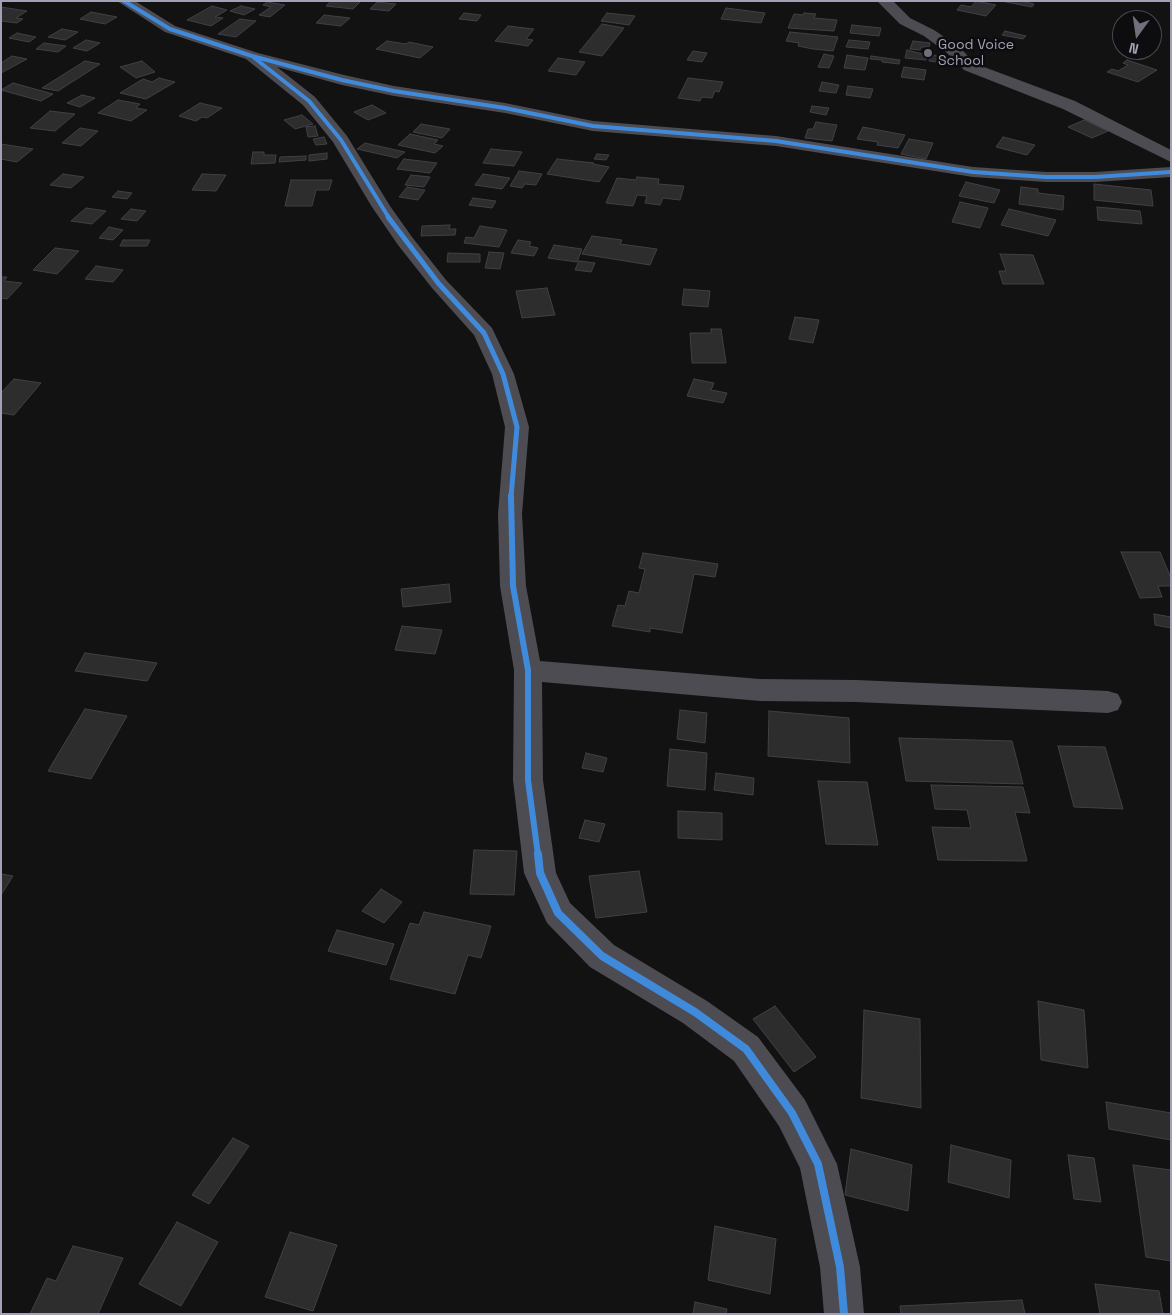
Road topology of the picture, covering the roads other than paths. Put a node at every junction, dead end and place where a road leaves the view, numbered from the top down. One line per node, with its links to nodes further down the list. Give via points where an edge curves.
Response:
1 (124, 1): 3 (street, via 170,29)
2 (884, 1): 4 (street, via 905,21 953,50 970,67 1069,105)
3 (252, 56): 5 (street, via 394,91 593,126 776,141 973,172 1066,177); 6 (street, via 309,101 340,140 405,241 484,333 503,374 518,427 510,514 513,586)
4 (1171, 157)
5 (1171, 172)
6 (528, 670): 7 (street, via 760,690); 8 (street, via 528,780 540,873 558,914 602,956 695,1012 746,1049 792,1113 818,1164 840,1267)
7 (1108, 702)
8 (844, 1314)

